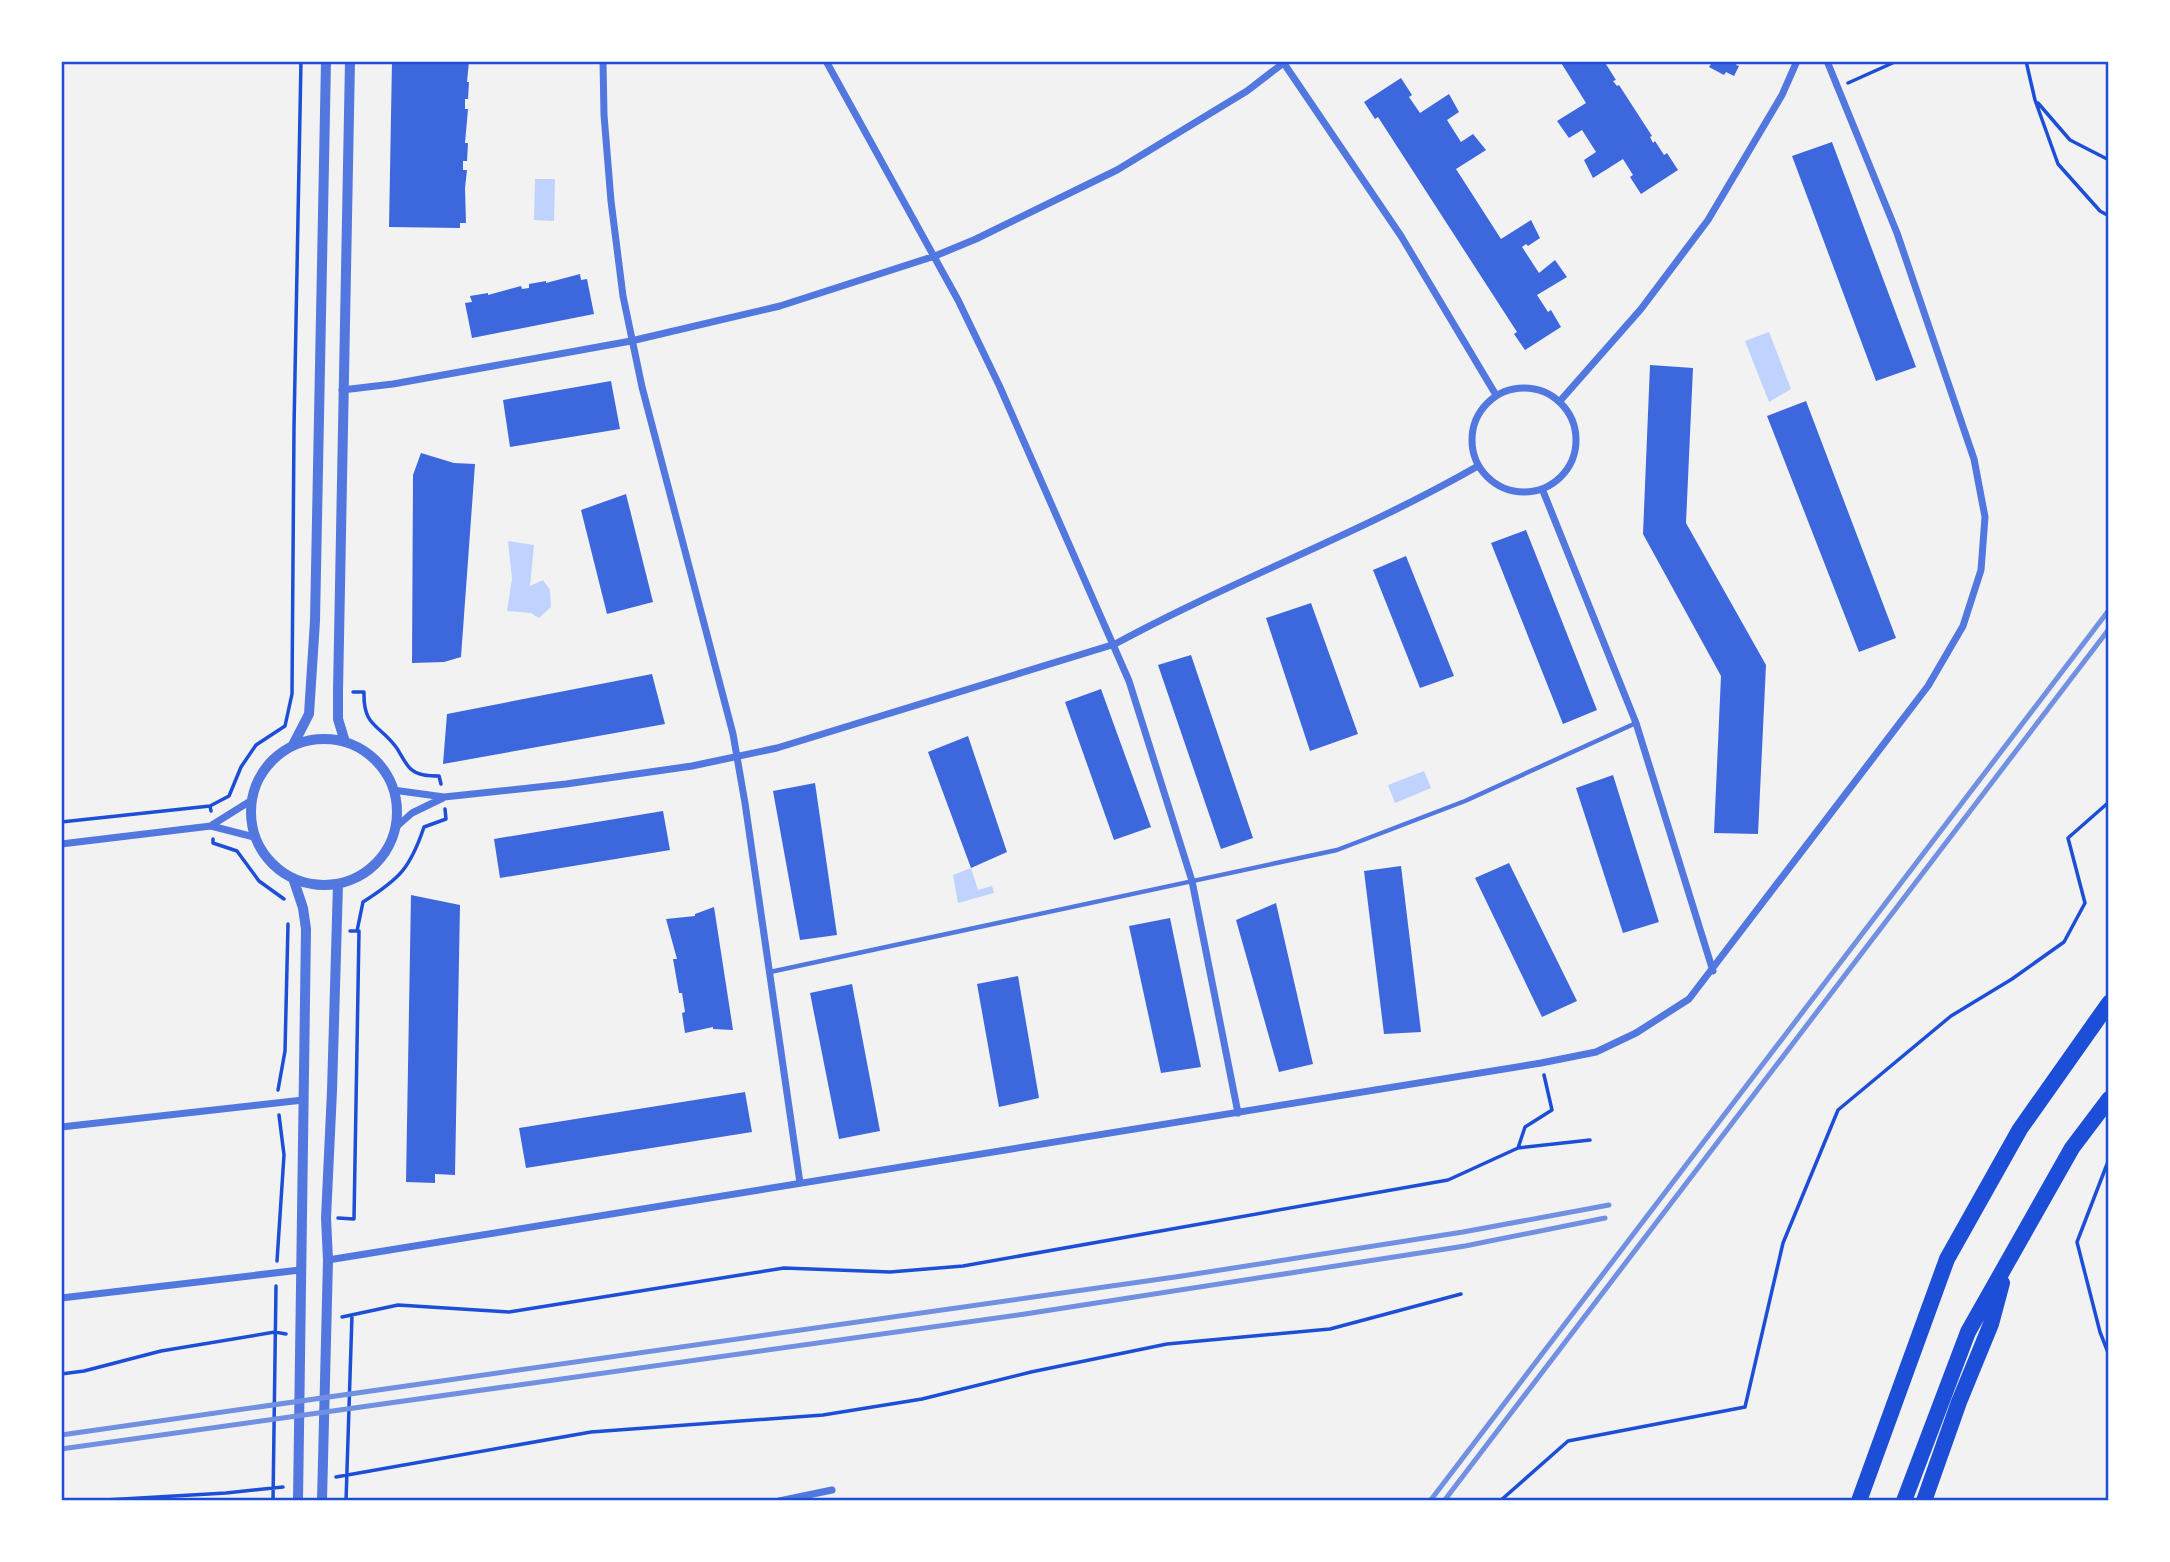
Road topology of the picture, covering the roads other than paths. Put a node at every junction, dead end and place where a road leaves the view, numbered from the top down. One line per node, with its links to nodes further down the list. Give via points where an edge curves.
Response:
1 (326, 61): 18 (street, via 316,607 309,714)
2 (350, 61): 10 (street)
3 (603, 61): 9 (street, via 611,201)
4 (826, 61): 8 (street)
5 (1797, 61): 12 (street, via 1708,220 1641,309)
6 (1827, 61): 30 (street, via 1897,233 1974,459 1985,517 1980,570 1963,626 1928,686)
7 (1284, 62): 8 (street, via 1247,91 1117,170); 11 (street, via 1401,236)
8 (935, 256): 9 (street, via 780,306); 15 (street, via 999,385 1102,624)
9 (631, 341): 10 (street); 19 (street)
10 (342, 390): 17 (street, via 338,719)
11 (1496, 395): 12 (street, via 1530,387); 13 (street, via 1475,418 1472,451)
12 (1560, 401): 14 (street, via 1573,421 1574,455 1566,471)
13 (1478, 466): 14 (street, via 1505,489); 15 (street, via 1331,542)
14 (1543, 491): 16 (street)
15 (1115, 644): 19 (street); 28 (street)
16 (1636, 723): 28 (lane, via 1465,802 1338,850); 30 (street)
17 (345, 742): 18 (street, via 310,740); 20 (street, via 377,762)
18 (293, 746): 22 (street, via 273,759 259,778)
19 (738, 757): 21 (street); 31 (street)
20 (393, 790): 21 (street); 24 (street)
21 (444, 797): 24 (street, via 412,813)
22 (252, 800): 23 (street); 25 (street)
23 (211, 826): 25 (street); 26 (street)
24 (395, 828): 29 (street, via 377,862)
25 (254, 837): 27 (street, via 267,859)
26 (61, 844)
27 (293, 878): 29 (street, via 318,885); 34 (street, via 306,929)
28 (1192, 881): 31 (lane); 35 (street)
29 (338, 884): 38 (street)
30 (1713, 971): 35 (street, via 1689,999 1596,1052)
31 (770, 972): 37 (street)
32 (2109, 1003): 46 (highway, via 2020,1129 1947,1259)
33 (2109, 1099): 39 (highway, via 2072,1148)
34 (303, 1100): 36 (street); 40 (street)
35 (1238, 1113): 37 (street)
36 (61, 1127)
37 (800, 1183): 38 (street)
38 (328, 1260): 44 (street)
39 (2008, 1260): 47 (highway, via 1968,1332); 48 (highway, via 1992,1324)
40 (300, 1270): 41 (street); 43 (street)
41 (61, 1298)
42 (832, 1490): 45 (street)
43 (298, 1501)
44 (322, 1501)
45 (779, 1501)
46 (1859, 1501)
47 (1904, 1501)
48 (1924, 1501)

